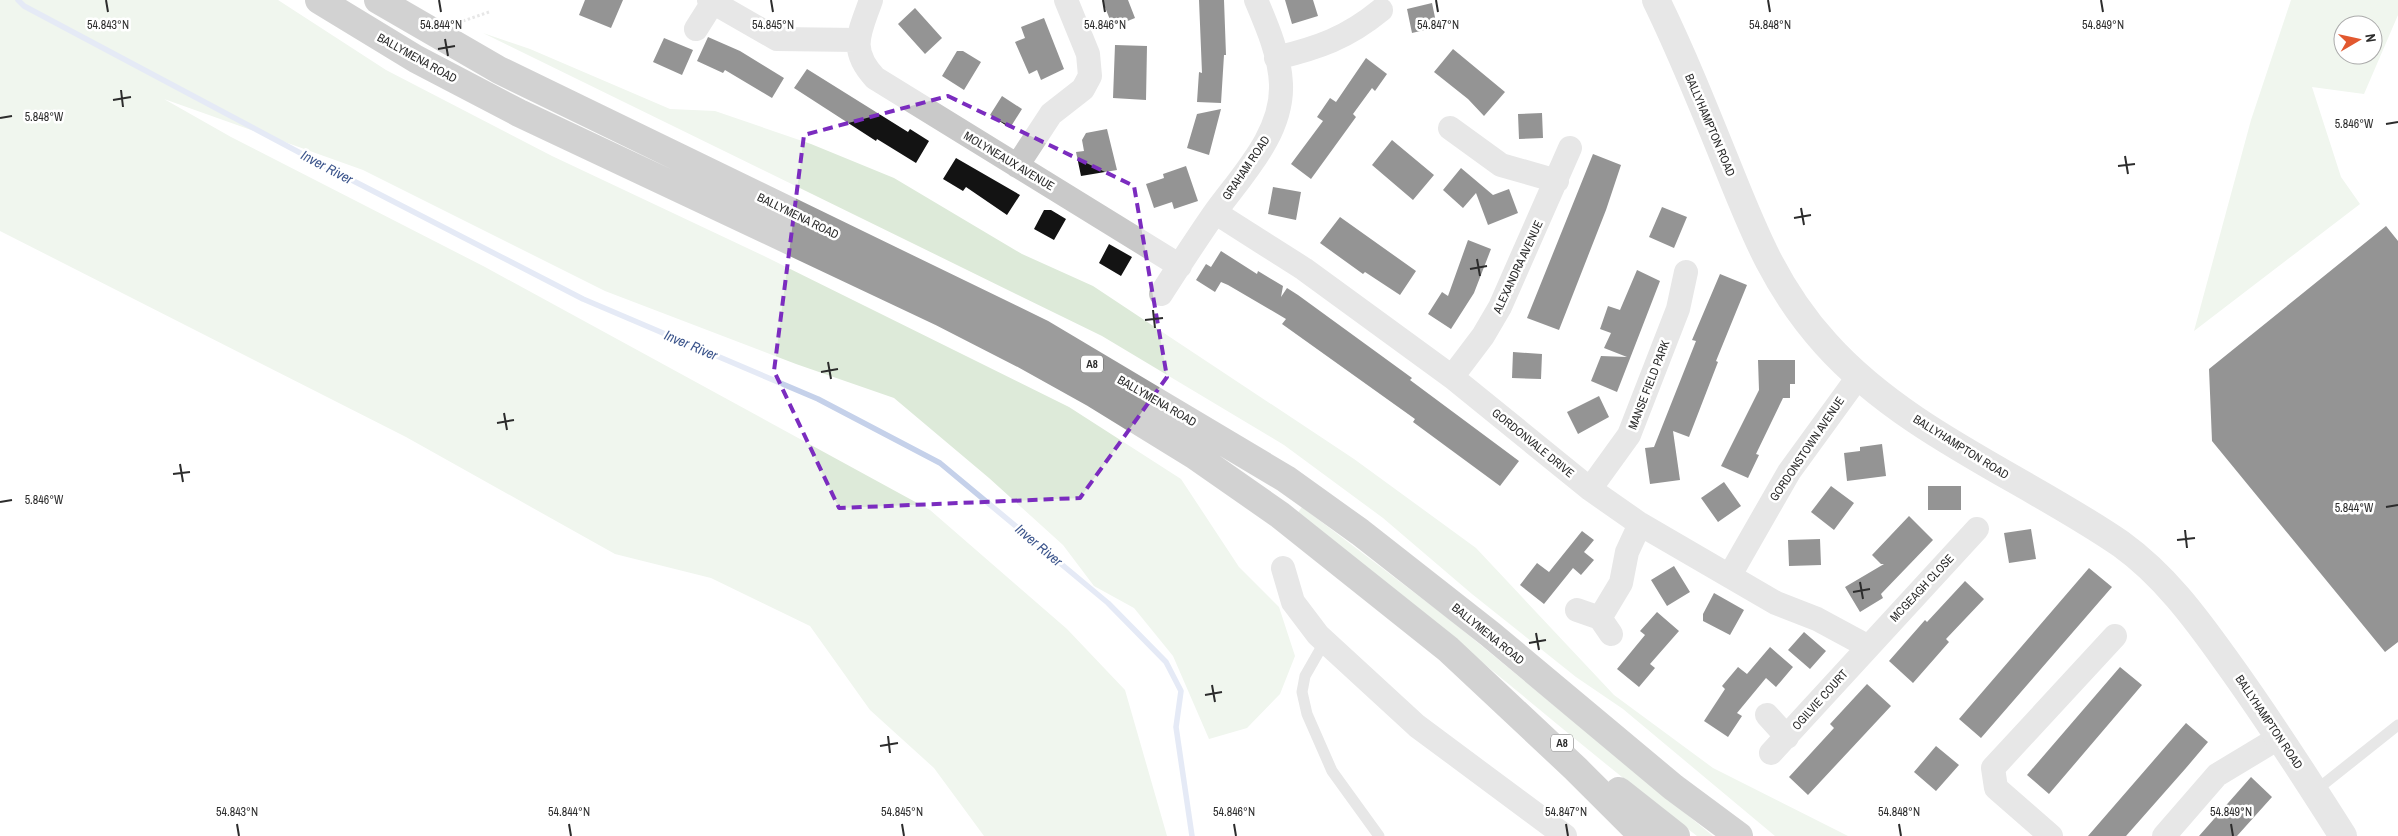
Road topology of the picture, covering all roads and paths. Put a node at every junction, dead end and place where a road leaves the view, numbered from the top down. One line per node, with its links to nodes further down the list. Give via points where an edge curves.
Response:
1 (319, 0): 31 (highway, BALLYMENA ROAD / A8, via 416,59 519,113 941,312 1095,394 1194,455 1280,515)
2 (378, 0): 40 (highway, BALLYMENA ROAD / A8, via 499,70 1041,333 1286,479 1360,532 1490,634 1673,786)
3 (871, 0): 10 (street, MOLYNEAUX AVENUE, via 860,24)
4 (1066, 0): 14 (street, via 1088,54 1090,76 1083,89 1051,114)
5 (1256, 0): 11 (street, GRAHAM ROAD)
6 (1656, 0): 21 (street, BALLYHAMPTON ROAD, via 1758,241 1779,282 1801,314)
7 (711, 1): 9 (street); 10 (street, via 777,39)
8 (1381, 10): 11 (street, via 1353,32 1316,48)
9 (696, 30)
10 (858, 40): 14 (street, MOLYNEAUX AVENUE, via 864,64 875,78)
11 (1276, 58): 16 (street, GRAHAM ROAD, via 1281,84 1271,130)
12 (1450, 128): 15 (street, via 1501,165)
13 (1570, 148): 15 (street, ALEXANDRA AVENUE)
14 (1018, 166): 17 (street, MOLYNEAUX AVENUE)
15 (1557, 181): 20 (street, ALEXANDRA AVENUE, via 1497,314)
16 (1216, 212): 17 (street, GRAHAM ROAD); 20 (street, GORDONVALE DRIVE, via 1304,268)
17 (1180, 266): 19 (street, GRAHAM ROAD)
18 (1686, 272): 22 (street, MANSE FIELD PARK, via 1678,308 1629,435)
19 (1161, 294)
20 (1452, 377): 22 (street, GORDONVALE DRIVE)
21 (1858, 377): 26 (street, GORDONSTOWN AVENUE, via 1789,472); 34 (street, BALLYHAMPTON ROAD, via 1894,405 2121,545 2158,574 2196,619)
22 (1590, 489): 23 (street, GORDONVALE DRIVE)
23 (1640, 524): 26 (street, GORDONVALE DRIVE); 27 (street, via 1627,552 1621,583 1606,626)
24 (1977, 529): 30 (street, MCGEAGH CLOSE)
25 (1284, 568): 29 (street, via 1292,602)
26 (1730, 574): 30 (street, GORDONVALE DRIVE, via 1776,603 1817,619)
27 (1577, 610)
28 (2115, 636): 41 (street, via 1992,768 1996,788)
29 (1325, 641): 36 (lane, via 1305,676 1302,692 1307,714 1332,771); 37 (street, via 1417,726)
30 (1867, 646): 32 (street, OGILVIE COURT, via 1779,745)
31 (1448, 649): 38 (highway, BALLYMENA ROAD / A8); 39 (highway, A8)
32 (1766, 715)
33 (2398, 725): 35 (lane)
34 (2280, 738): 35 (street, BALLYHAMPTON ROAD); 42 (street, via 2217,776)
35 (2315, 791): 43 (street, BALLYHAMPTON ROAD)
36 (1379, 836)
37 (1565, 836)
38 (1643, 836)
39 (1676, 836)
40 (1739, 836)
41 (2051, 836)
42 (2164, 836)
43 (2343, 836)

